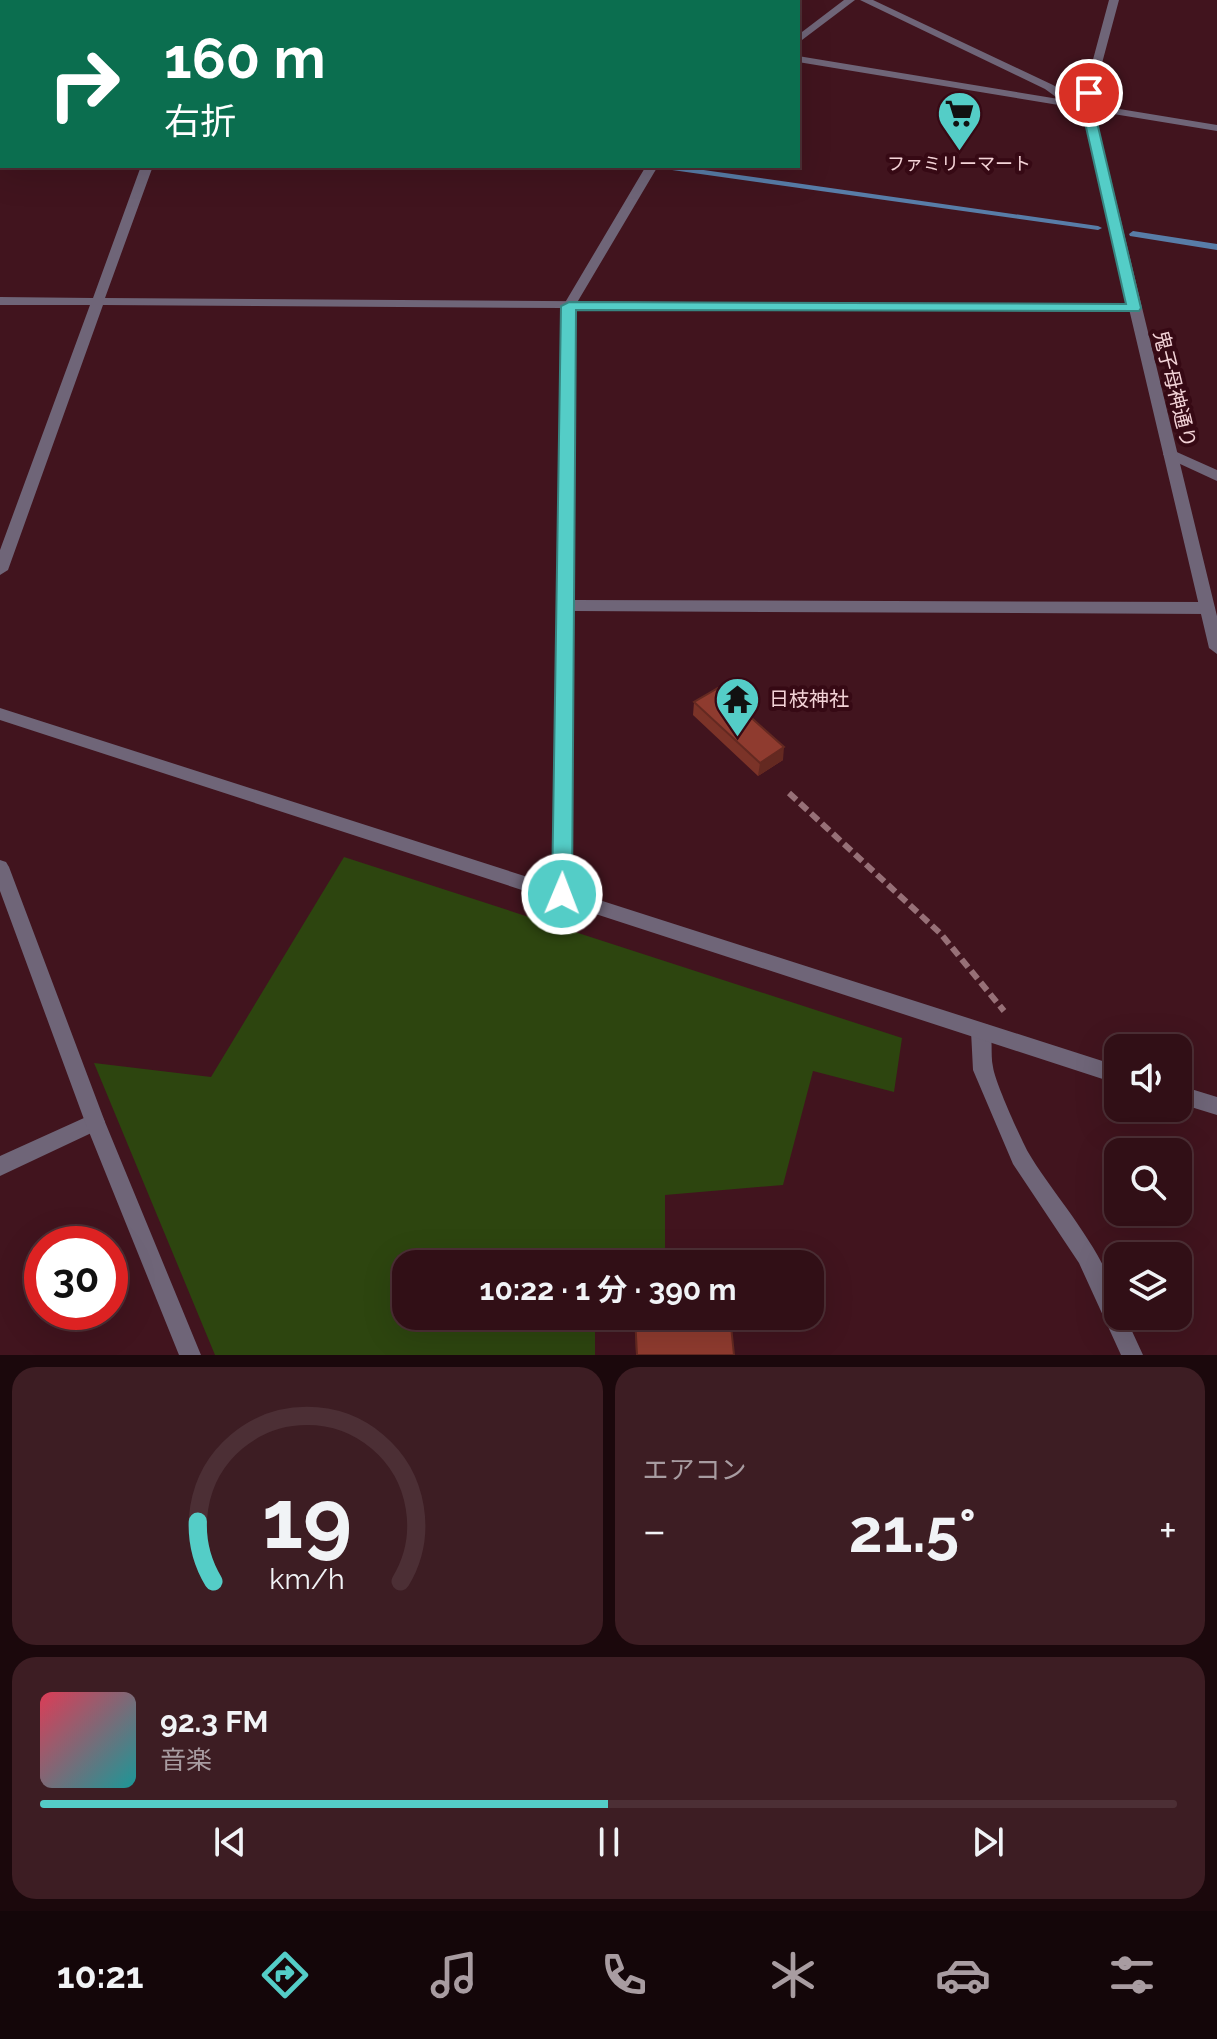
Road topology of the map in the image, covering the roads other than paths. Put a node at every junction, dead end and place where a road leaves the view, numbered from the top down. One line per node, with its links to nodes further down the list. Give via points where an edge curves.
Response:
1 (850, 0): 4 (street)
2 (865, 0): 6 (street, via 1049,87)
3 (1114, 0): 7 (street, 鬼子母神通り)
4 (800, 38)
5 (800, 59): 6 (street)
6 (1064, 101): 7 (street)
7 (1089, 106): 8 (street); 14 (street, 鬼子母神通り)
8 (1217, 128)
9 (146, 168): 12 (street)
10 (651, 168): 13 (street)
11 (0, 301): 12 (street)
12 (96, 301): 13 (street); 17 (street)
13 (569, 306): 14 (street); 18 (street)
14 (1134, 308): 15 (street, 鬼子母神通り)
15 (1170, 454): 16 (street); 19 (street, 鬼子母神通り)
16 (1217, 476)
17 (0, 570)
18 (567, 605): 19 (street); 23 (street)
19 (1207, 608): 20 (street, 鬼子母神通り)
20 (1217, 648)
21 (0, 714): 23 (street)
22 (0, 867): 28 (street)
23 (562, 894): 24 (street)
24 (981, 1031): 25 (street); 31 (street, via 983,1070 1020,1157 1086,1256)
25 (1104, 1071)
26 (1192, 1098): 27 (street)
27 (1217, 1106)
28 (95, 1122): 29 (street); 30 (street)
29 (0, 1166)
30 (190, 1355)
31 (1132, 1355)

